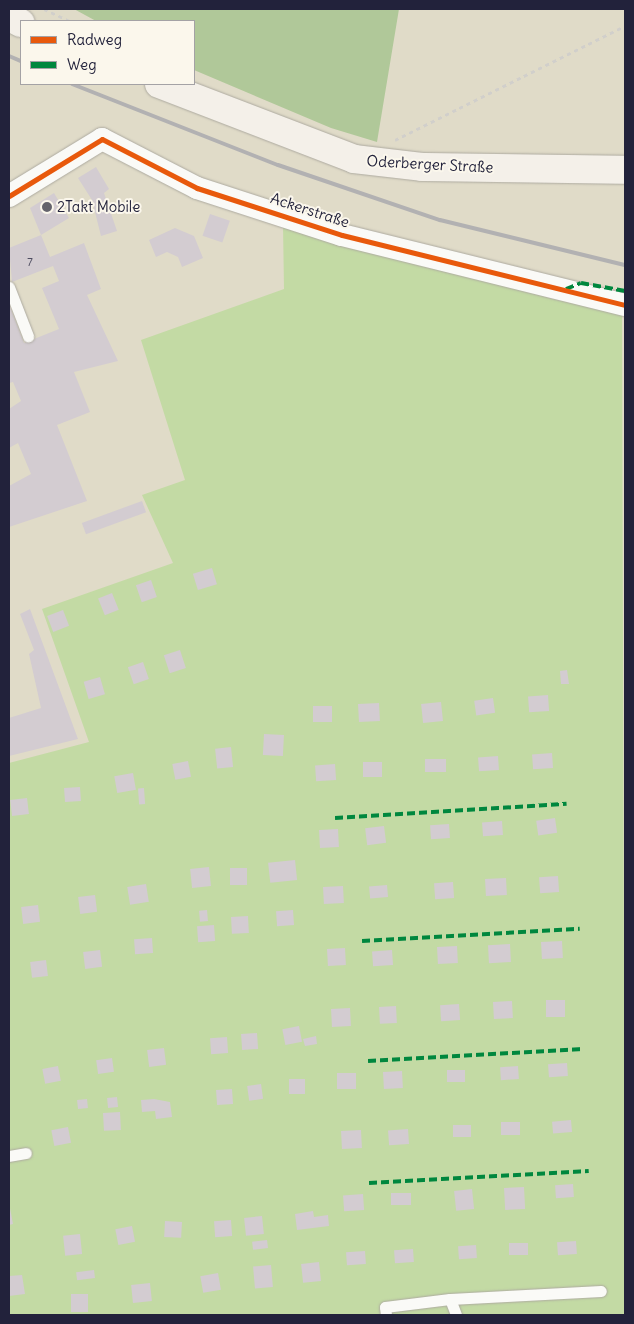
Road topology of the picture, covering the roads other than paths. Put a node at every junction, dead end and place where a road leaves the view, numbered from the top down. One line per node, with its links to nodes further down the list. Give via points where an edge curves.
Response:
1 (162, 85): 2 (main road, Oderberger Straße, via 354,160 422,167)
2 (625, 170)
3 (9, 196): 5 (street, Ackerstraße, via 102,139 197,188 342,235)
4 (9, 287): 6 (lane)
5 (625, 305)
6 (28, 336)
7 (26, 1153): 8 (lane)
8 (9, 1156)
9 (601, 1292): 10 (lane)
10 (450, 1299): 11 (lane, via 385,1307); 12 (lane)
11 (386, 1315)
12 (456, 1315)

